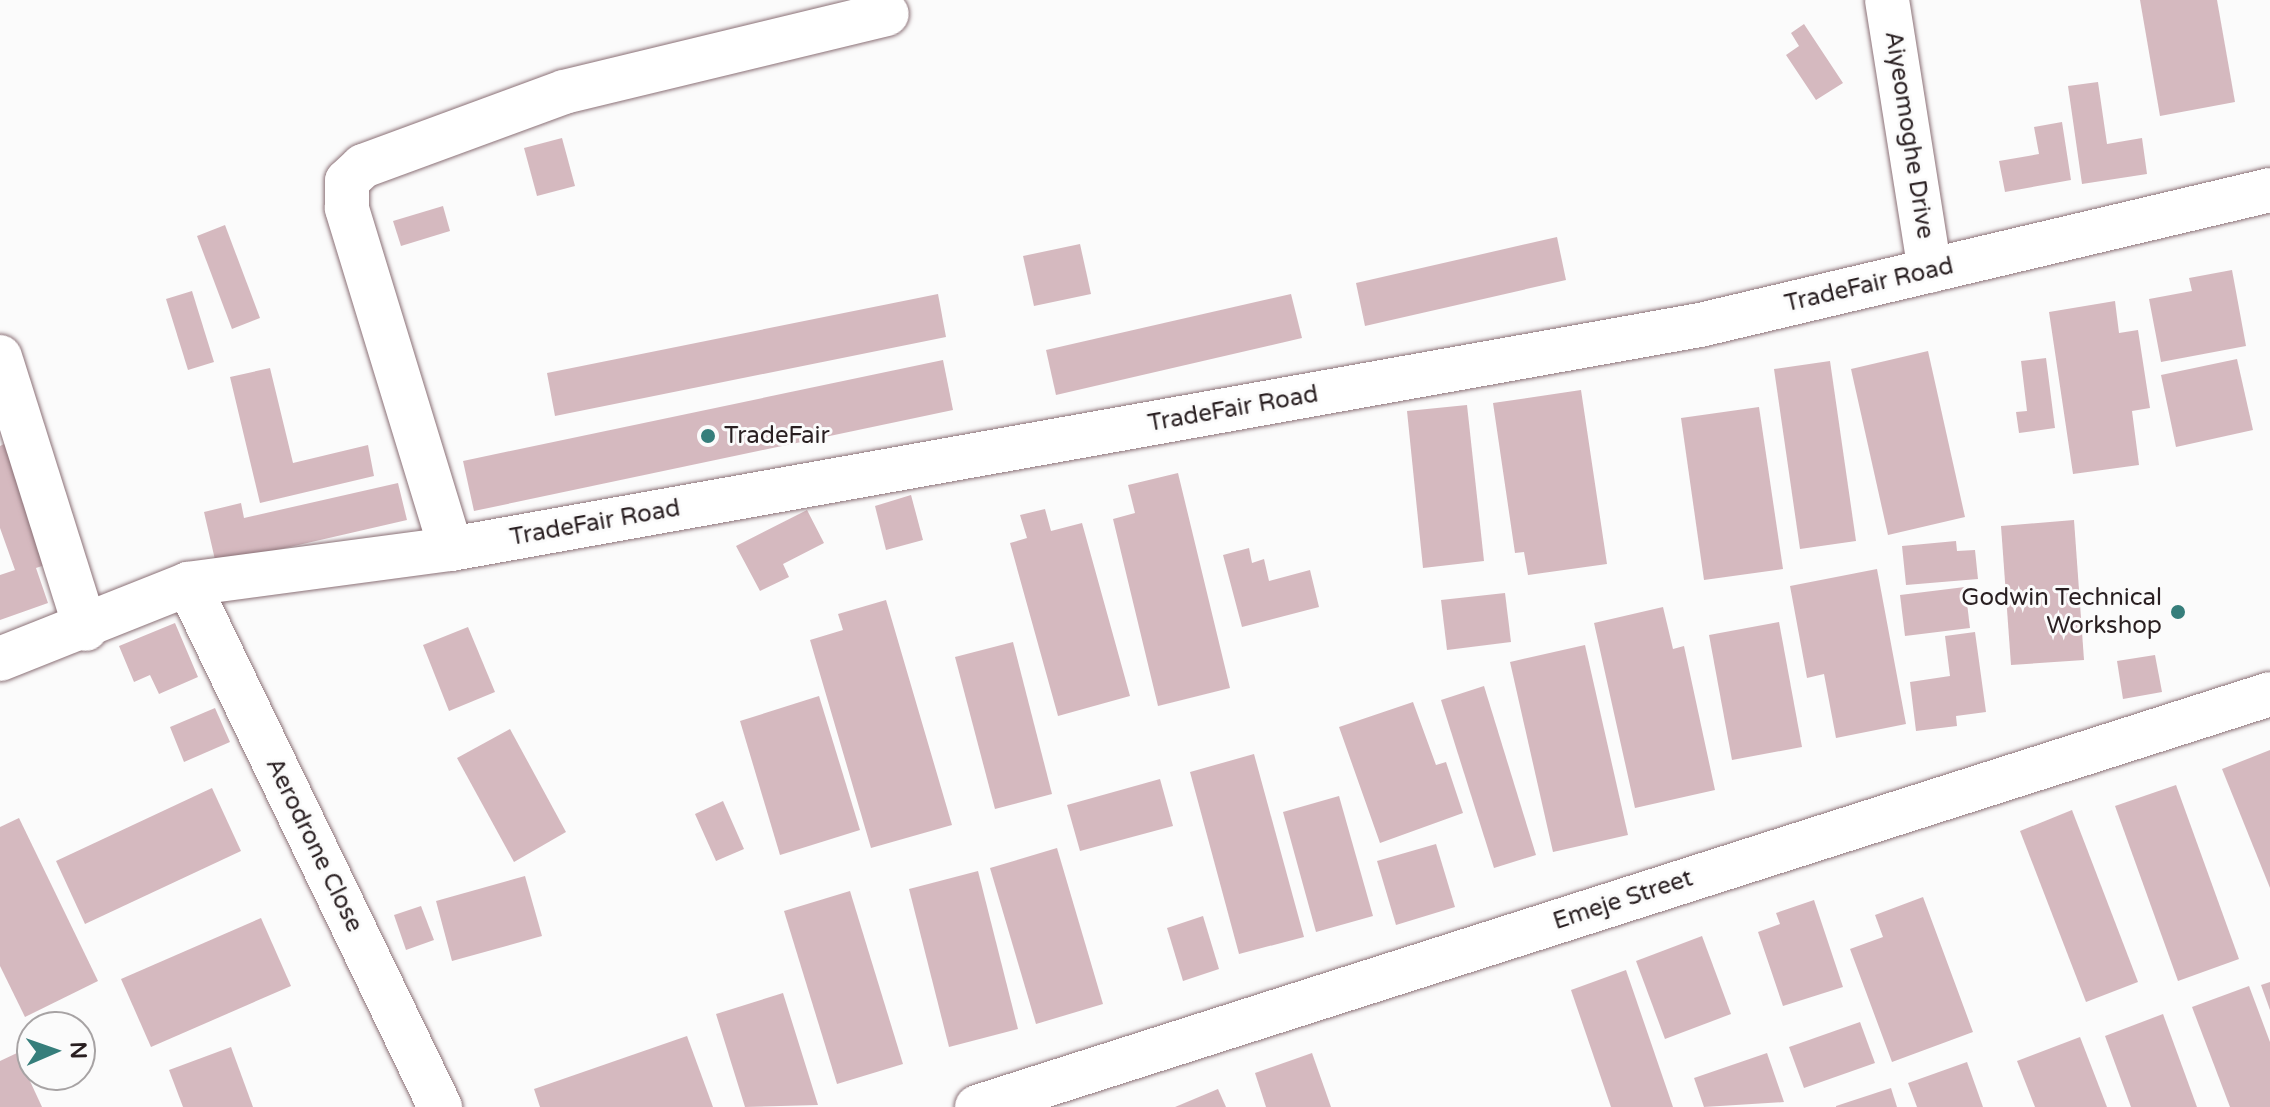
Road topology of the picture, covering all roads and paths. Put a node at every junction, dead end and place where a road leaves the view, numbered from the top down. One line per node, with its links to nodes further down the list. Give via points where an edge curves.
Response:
1 (1887, 0): 4 (street, Aiyeomoghe Drive)
2 (887, 14): 6 (street, via 564,92 363,166 347,181 347,208)
3 (2270, 190): 4 (street, TradeFair Road)
4 (1930, 271): 6 (street, TradeFair Road, via 1700,325)
5 (0, 357): 8 (street)
6 (451, 549): 7 (street, TradeFair Road)
7 (188, 584): 8 (street, TradeFair Road); 11 (street, Aerodrone Close)
8 (86, 629): 9 (street, TradeFair Road)
9 (0, 659)
10 (2270, 694): 12 (street, Emeje Street)
11 (440, 1107)
12 (977, 1107)

